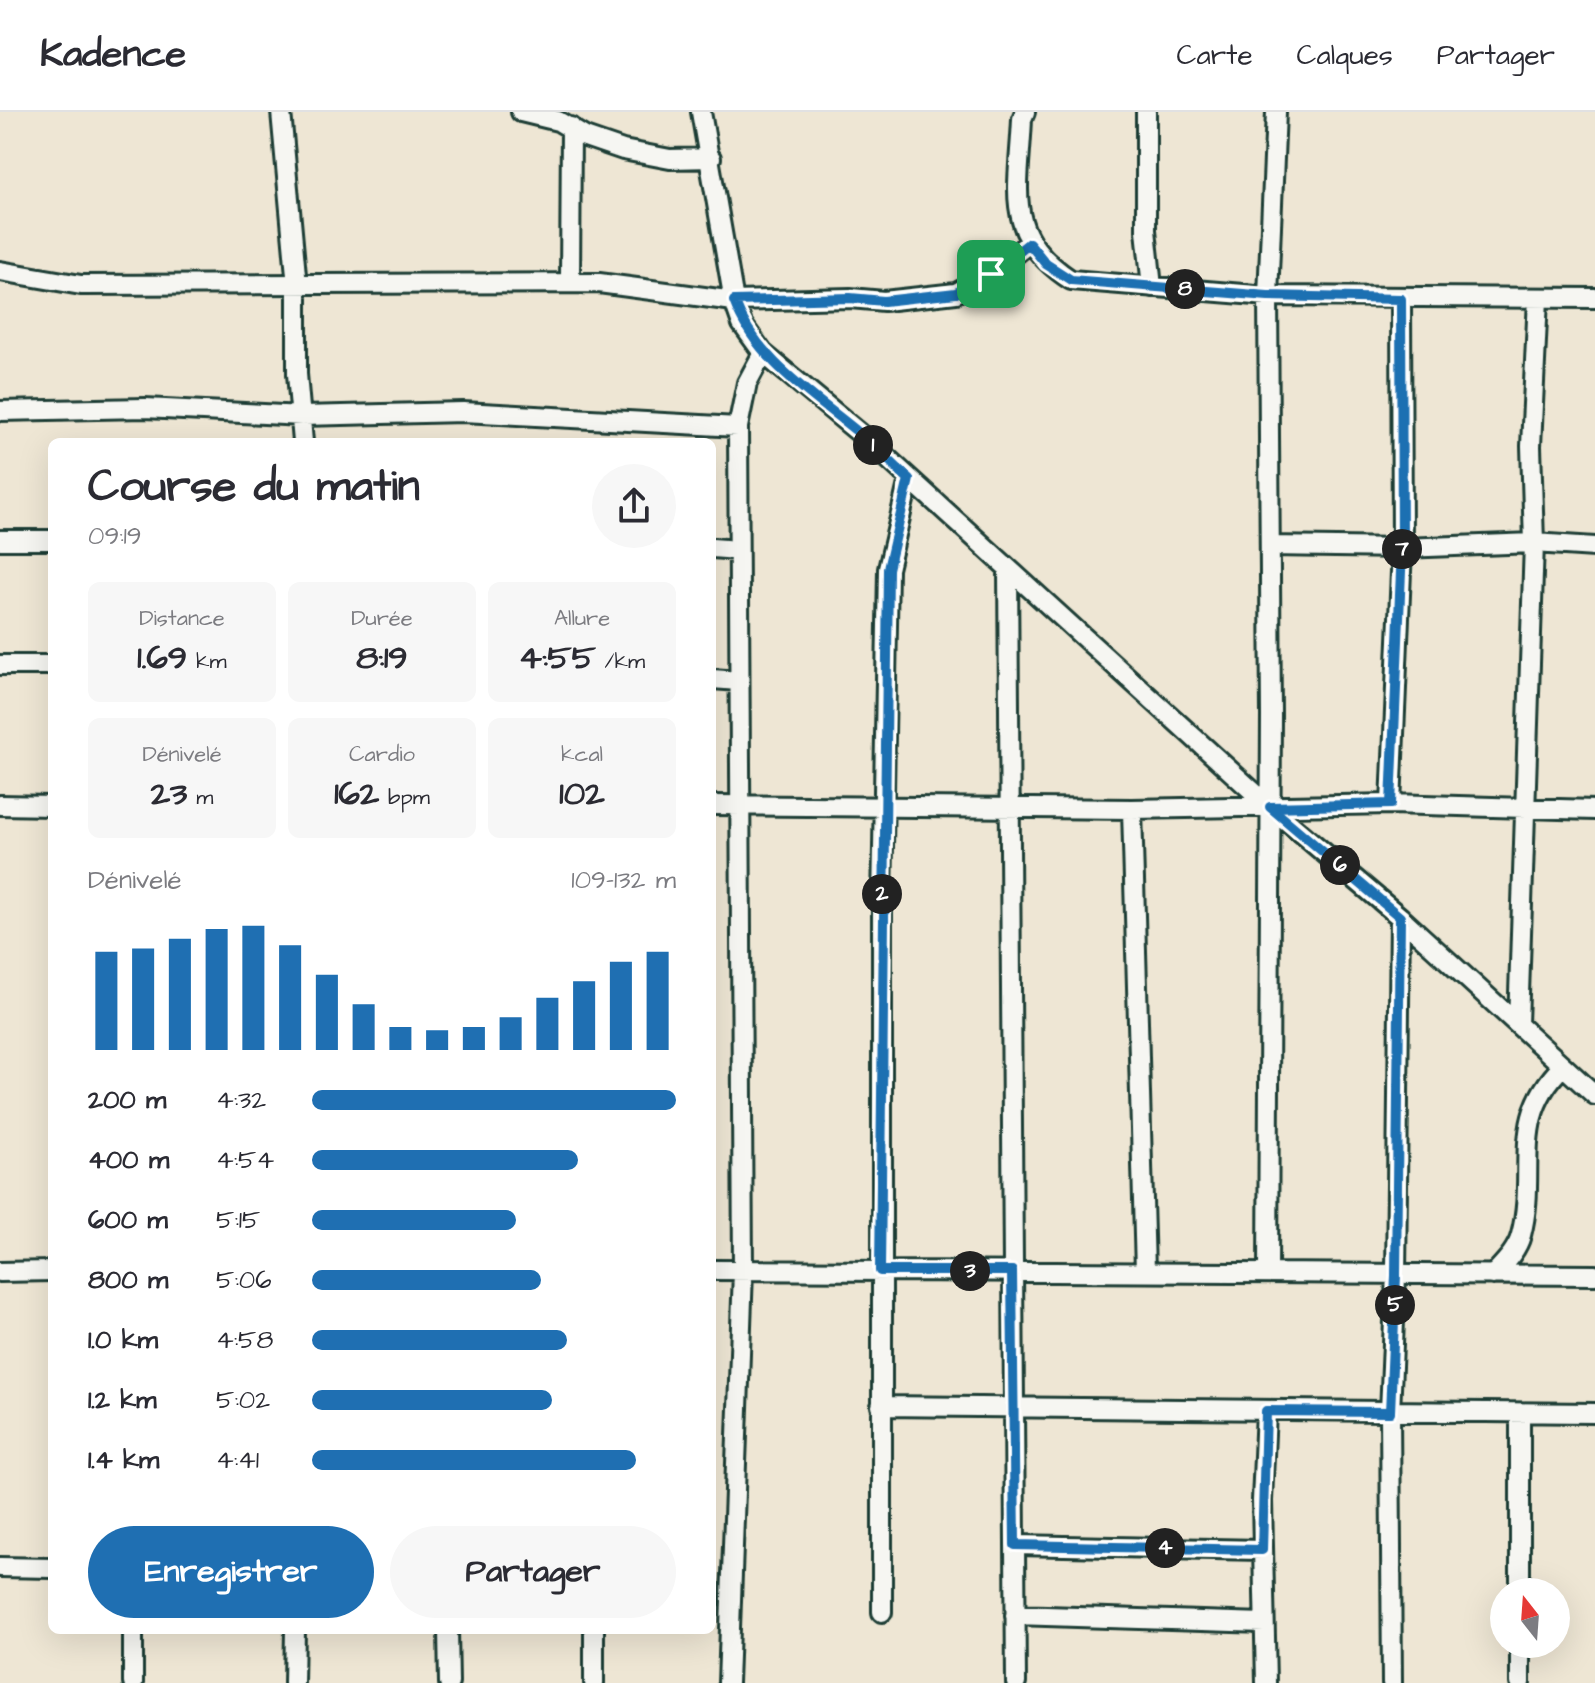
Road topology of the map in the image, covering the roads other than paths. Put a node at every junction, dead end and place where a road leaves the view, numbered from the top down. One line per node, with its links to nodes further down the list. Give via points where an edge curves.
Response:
1 (281, 112): 12 (street)
2 (521, 112): 7 (street)
3 (701, 112): 8 (street)
4 (1025, 112): 9 (street, via 1019,215)
5 (1146, 112): 13 (street, via 1146,230)
6 (1276, 112): 14 (street)
7 (571, 127): 8 (street, via 623,150 670,159); 11 (street)
8 (711, 158): 18 (street)
9 (1029, 243): 13 (street, via 1046,264 1071,280); 18 (street, via 991,274 942,296)
10 (0, 271): 12 (street, via 81,285)
11 (570, 283): 12 (street); 18 (street)
12 (297, 286): 21 (street)
13 (1152, 287): 14 (street)
14 (1268, 296): 17 (street); 28 (street)
15 (1538, 298): 16 (street); 17 (street); 27 (street, via 1531,446)
16 (1595, 298)
17 (1401, 299): 31 (street)
18 (734, 301): 19 (street, via 742,324)
19 (763, 353): 22 (street, via 747,383); 24 (street)
20 (0, 411): 21 (street, via 145,408)
21 (302, 416): 22 (street, via 463,412); 23 (street)
22 (738, 427): 32 (street)
23 (303, 438)
24 (909, 479): 33 (street); 43 (street, via 888,569)
25 (0, 540): 26 (street)
26 (48, 540)
27 (1534, 543): 29 (street); 31 (street); 46 (street)
28 (1270, 546): 31 (street); 44 (street)
29 (1595, 547)
30 (716, 548): 32 (street)
31 (1402, 548): 38 (street)
32 (738, 550): 37 (street)
33 (1008, 569): 44 (street); 45 (street)
34 (0, 665): 35 (street)
35 (48, 665)
36 (716, 679): 37 (street)
37 (739, 681): 41 (street)
38 (1391, 804): 44 (street); 46 (street)
39 (0, 805): 42 (street)
40 (716, 805): 41 (street)
41 (739, 805): 43 (street); 55 (street)
42 (48, 806)
43 (883, 807): 45 (street); 56 (street)
44 (1270, 807): 47 (street); 49 (street); 60 (street)
45 (1011, 808): 47 (street); 57 (street)
46 (1526, 808): 48 (street); 50 (street)
47 (1132, 809): 58 (street)
48 (1595, 810)
49 (1400, 917): 50 (street); 61 (street)
50 (1518, 1024): 51 (street)
51 (1563, 1066): 52 (street); 62 (street, via 1537,1096 1521,1237)
52 (1595, 1095)
53 (716, 1270): 55 (street)
54 (48, 1271): 59 (street)
55 (743, 1271): 56 (street); 87 (street)
56 (880, 1271): 57 (street); 64 (street)
57 (1012, 1271): 58 (street); 65 (street)
58 (1145, 1271): 60 (street)
59 (0, 1272)
60 (1268, 1273): 61 (street)
61 (1396, 1275): 62 (street); 67 (street)
62 (1493, 1275): 63 (street)
63 (1595, 1275)
64 (881, 1406): 65 (street); 75 (street)
65 (1014, 1409): 66 (street); 70 (street)
66 (1266, 1411): 67 (street); 71 (street)
67 (1390, 1412): 68 (street); 90 (street)
68 (1520, 1413): 69 (street); 74 (street)
69 (1595, 1413)
70 (1015, 1545): 71 (street); 76 (street)
71 (1262, 1550): 77 (street)
72 (0, 1567): 73 (street)
73 (48, 1568)
74 (1520, 1578)
75 (882, 1612)
76 (1015, 1615): 77 (street); 88 (street)
77 (1264, 1623): 89 (street)
78 (133, 1634): 83 (street)
79 (295, 1634): 84 (street)
80 (448, 1634): 85 (street)
81 (594, 1634): 86 (street)
82 (1520, 1658): 91 (street)
83 (133, 1683)
84 (294, 1683)
85 (449, 1683)
86 (594, 1683)
87 (728, 1683)
88 (1016, 1683)
89 (1266, 1683)
90 (1392, 1683)
91 (1520, 1683)

